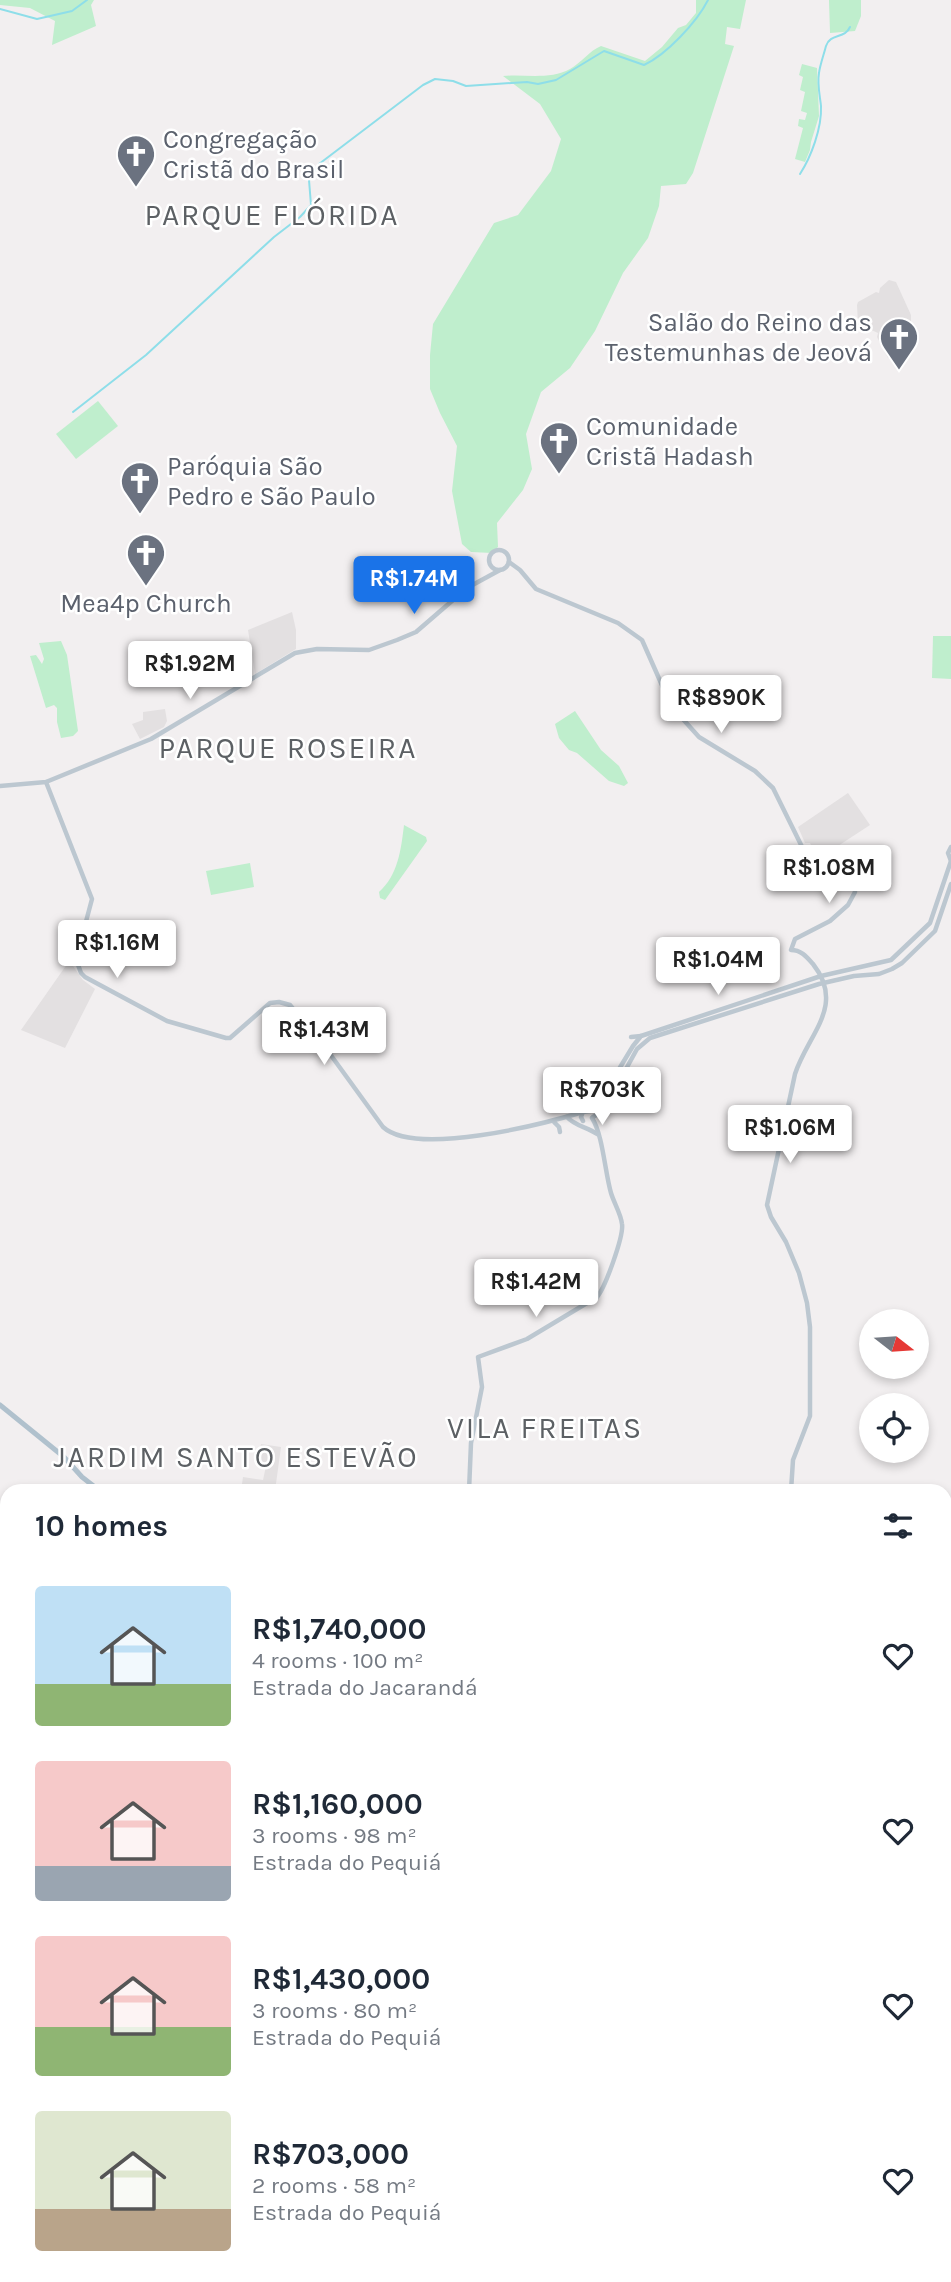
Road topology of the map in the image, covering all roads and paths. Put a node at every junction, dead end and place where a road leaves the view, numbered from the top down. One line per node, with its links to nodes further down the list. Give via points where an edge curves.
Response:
1 (509, 562): 2 (main road, via 508,554 498,550); 3 (main road); 11 (main road, via 536,589 618,623 642,640 681,717 699,737 774,788 808,859 825,868 853,873 855,892 848,905 795,939 794,950 806,956)
2 (489, 563): 3 (main road); 4 (main road)
3 (500, 570): 4 (main road)
4 (485, 579): 5 (main road, via 416,632 369,650 295,653 151,739)
5 (46, 782): 6 (main road); 22 (main road, via 92,899 76,959 85,977 167,1021 226,1038 270,1003 290,1006 382,1125 396,1135 414,1139 469,1136)
6 (0, 786)
7 (951, 847): 8 (main road)
8 (951, 861): 10 (main road, via 925,929 891,960)
9 (951, 884): 12 (main road, via 938,925 925,942 892,969)
10 (853, 968): 11 (main road); 12 (main road)
11 (821, 976): 13 (main road); 14 (main road)
12 (854, 976): 13 (main road)
13 (824, 983): 14 (main road); 27 (main road, via 825,1012 795,1074 768,1205 792,1255 807,1303)
14 (730, 1010): 15 (main road); 20 (main road, via 645,1041 605,1107)
15 (641, 1036): 16 (main road); 17 (main road)
16 (631, 1037)
17 (590, 1111): 18 (main road); 20 (main road)
18 (583, 1112): 19 (main road); 21 (main road)
19 (567, 1117): 22 (main road); 23 (main road)
20 (593, 1118): 21 (main road); 26 (main road)
21 (584, 1121): 23 (main road); 24 (main road)
22 (554, 1122): 25 (main road)
23 (576, 1125): 24 (main road)
24 (588, 1128): 26 (main road)
25 (560, 1132)
26 (598, 1135): 31 (main road, via 623,1225 604,1286 597,1297 527,1339 478,1357 482,1387 471,1436)
27 (809, 1396): 28 (main road); 32 (main road, via 810,1416 793,1460)
28 (816, 1399)
29 (0, 1405): 30 (main road)
30 (91, 1484)
31 (469, 1484)
32 (792, 1484)

